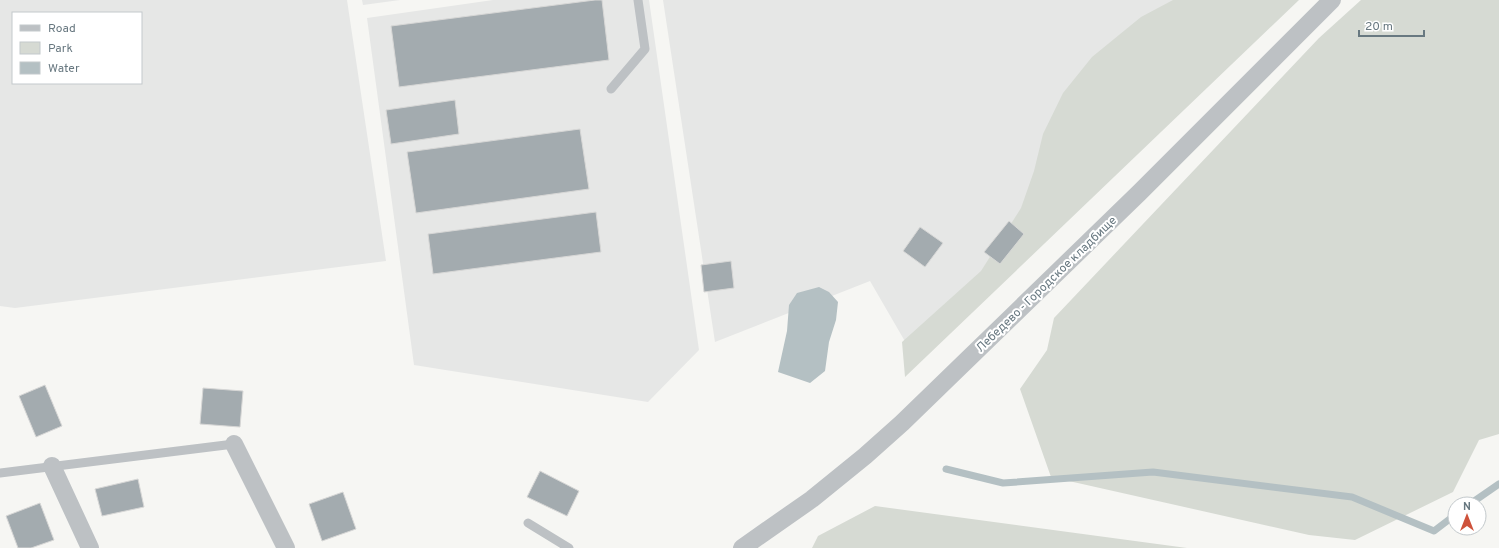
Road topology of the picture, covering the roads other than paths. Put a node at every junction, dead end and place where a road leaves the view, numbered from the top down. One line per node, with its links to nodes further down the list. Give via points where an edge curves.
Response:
1 (638, 0): 3 (lane, via 645,49)
2 (1332, 0): 11 (street, Лебедево - Городское кладбище, via 1139,193 902,423 812,499)
3 (611, 89)
4 (234, 444): 5 (lane); 9 (street)
5 (52, 466): 6 (lane); 8 (street)
6 (0, 472)
7 (528, 523): 10 (lane)
8 (90, 548)
9 (286, 548)
10 (569, 548)
11 (742, 548)

